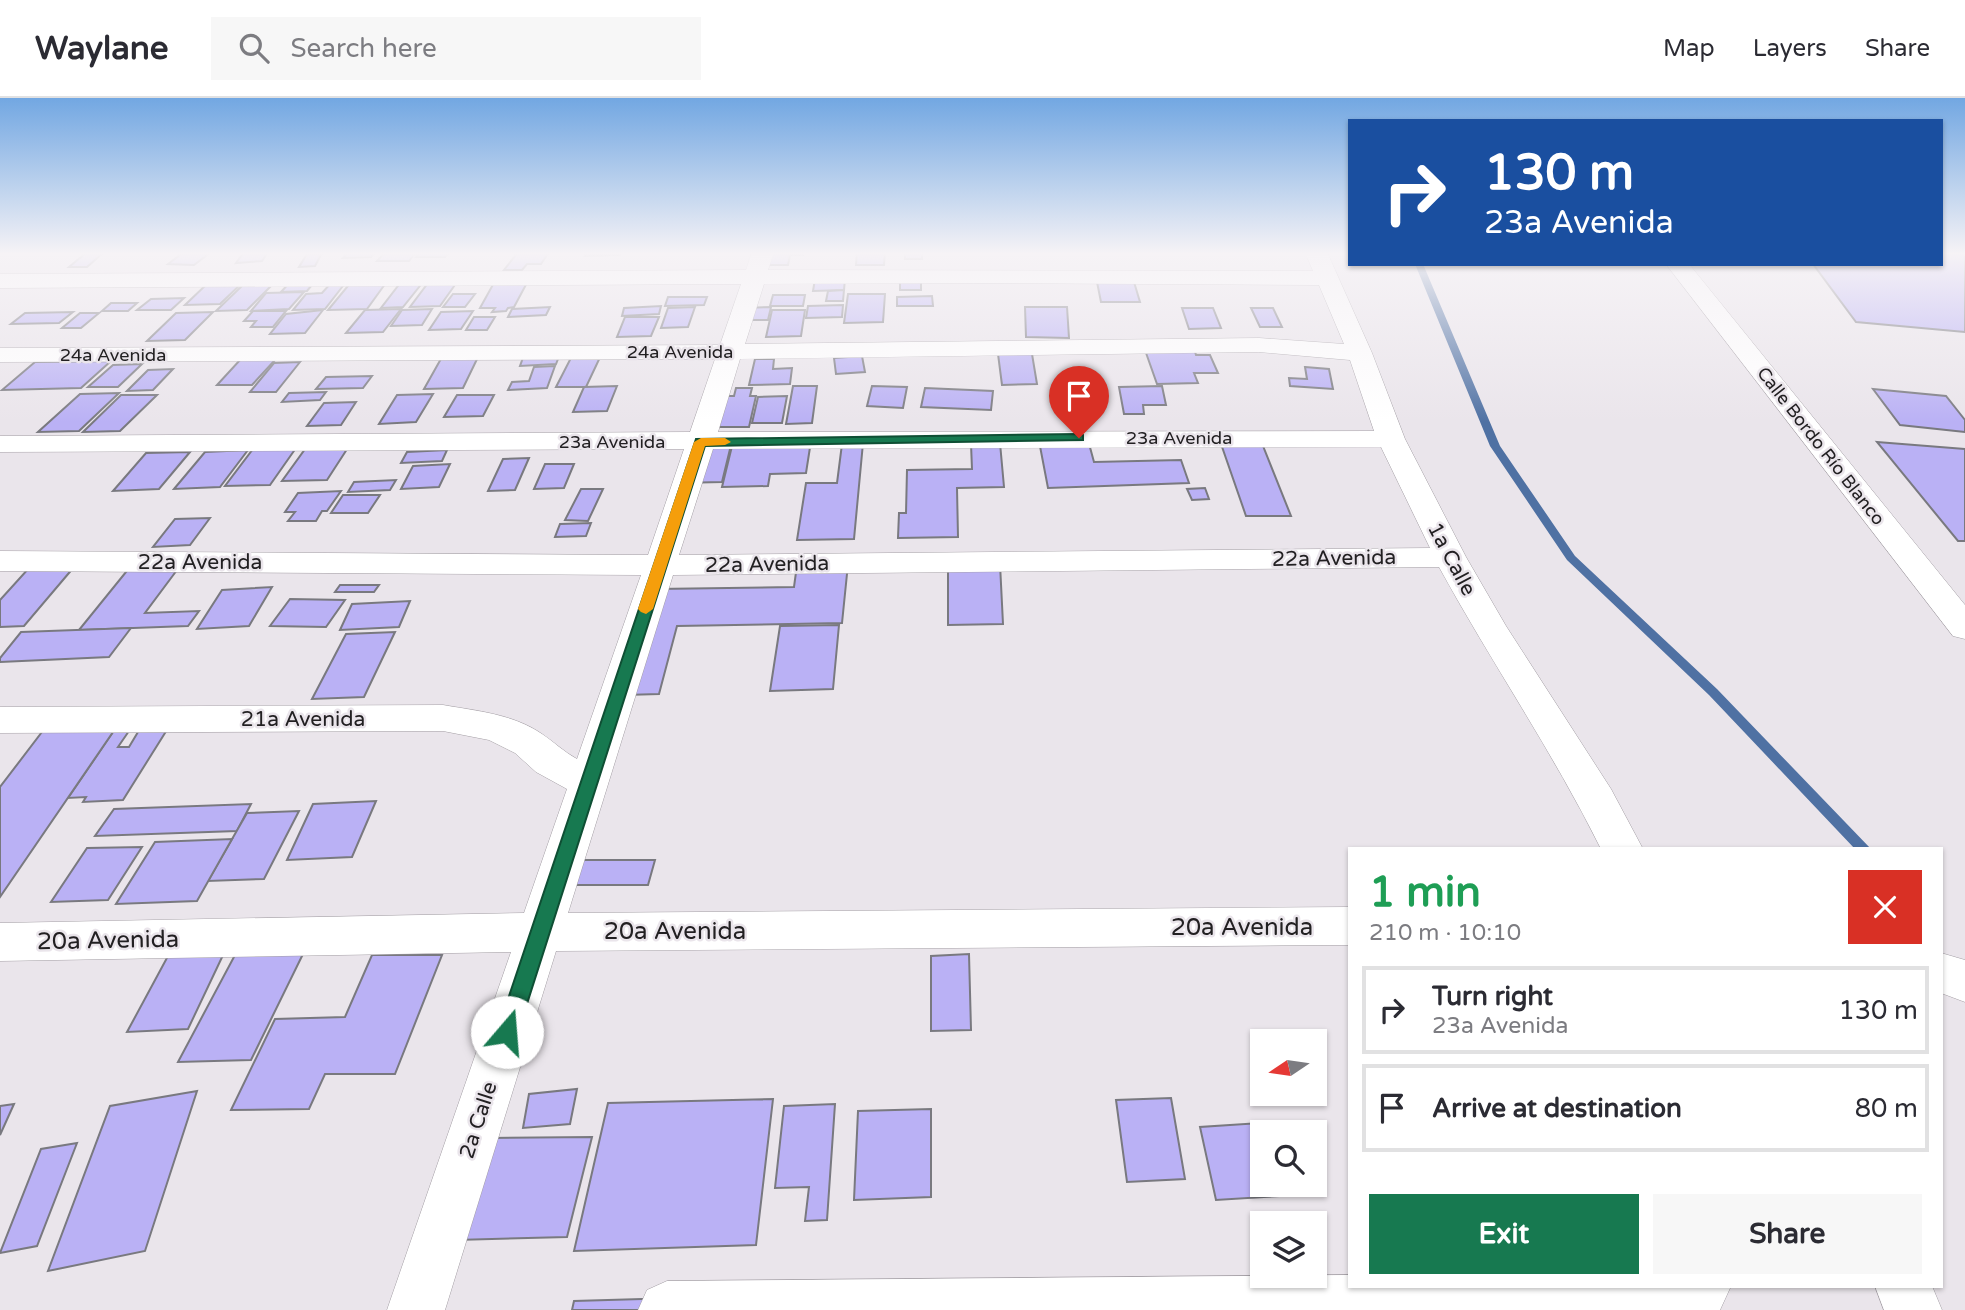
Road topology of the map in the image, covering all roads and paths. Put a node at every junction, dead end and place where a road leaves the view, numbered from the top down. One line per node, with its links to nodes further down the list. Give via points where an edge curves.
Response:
1 (744, 309): 4 (street, 2a Calle)
2 (1341, 309): 5 (street, 1a Calle)
3 (1712, 309): 13 (street, Calle Bordo Río Blanco)
4 (730, 352): 5 (street, 24a Avenida, via 1259,345); 6 (street, 24a Avenida); 8 (street, 2a Calle)
5 (1360, 353): 7 (street, 1a Calle)
6 (0, 355)
7 (1391, 439): 8 (street, 23a Avenida); 10 (street, 1a Calle)
8 (701, 442): 9 (street, 23a Avenida); 12 (street, 2a Calle)
9 (0, 444)
10 (1450, 557): 12 (street, 22a Avenida); 16 (street, 1a Calle)
11 (0, 561): 12 (street, 22a Avenida)
12 (660, 565): 15 (street, 2a Calle)
13 (1965, 628)
14 (0, 720): 15 (street, 21a Avenida, via 443,718 498,728)
15 (589, 783): 18 (street, 2a Calle)
16 (1621, 847)
17 (1348, 926): 18 (street, 20a Avenida)
18 (540, 932): 19 (street, 20a Avenida); 24 (street, 2a Calle)
19 (0, 942)
20 (1943, 974): 21 (street)
21 (1965, 981)
22 (1701, 1288): 25 (street, via 1692,1300)
23 (1904, 1288): 26 (street)
24 (416, 1310)
25 (667, 1310)
26 (1913, 1310)

